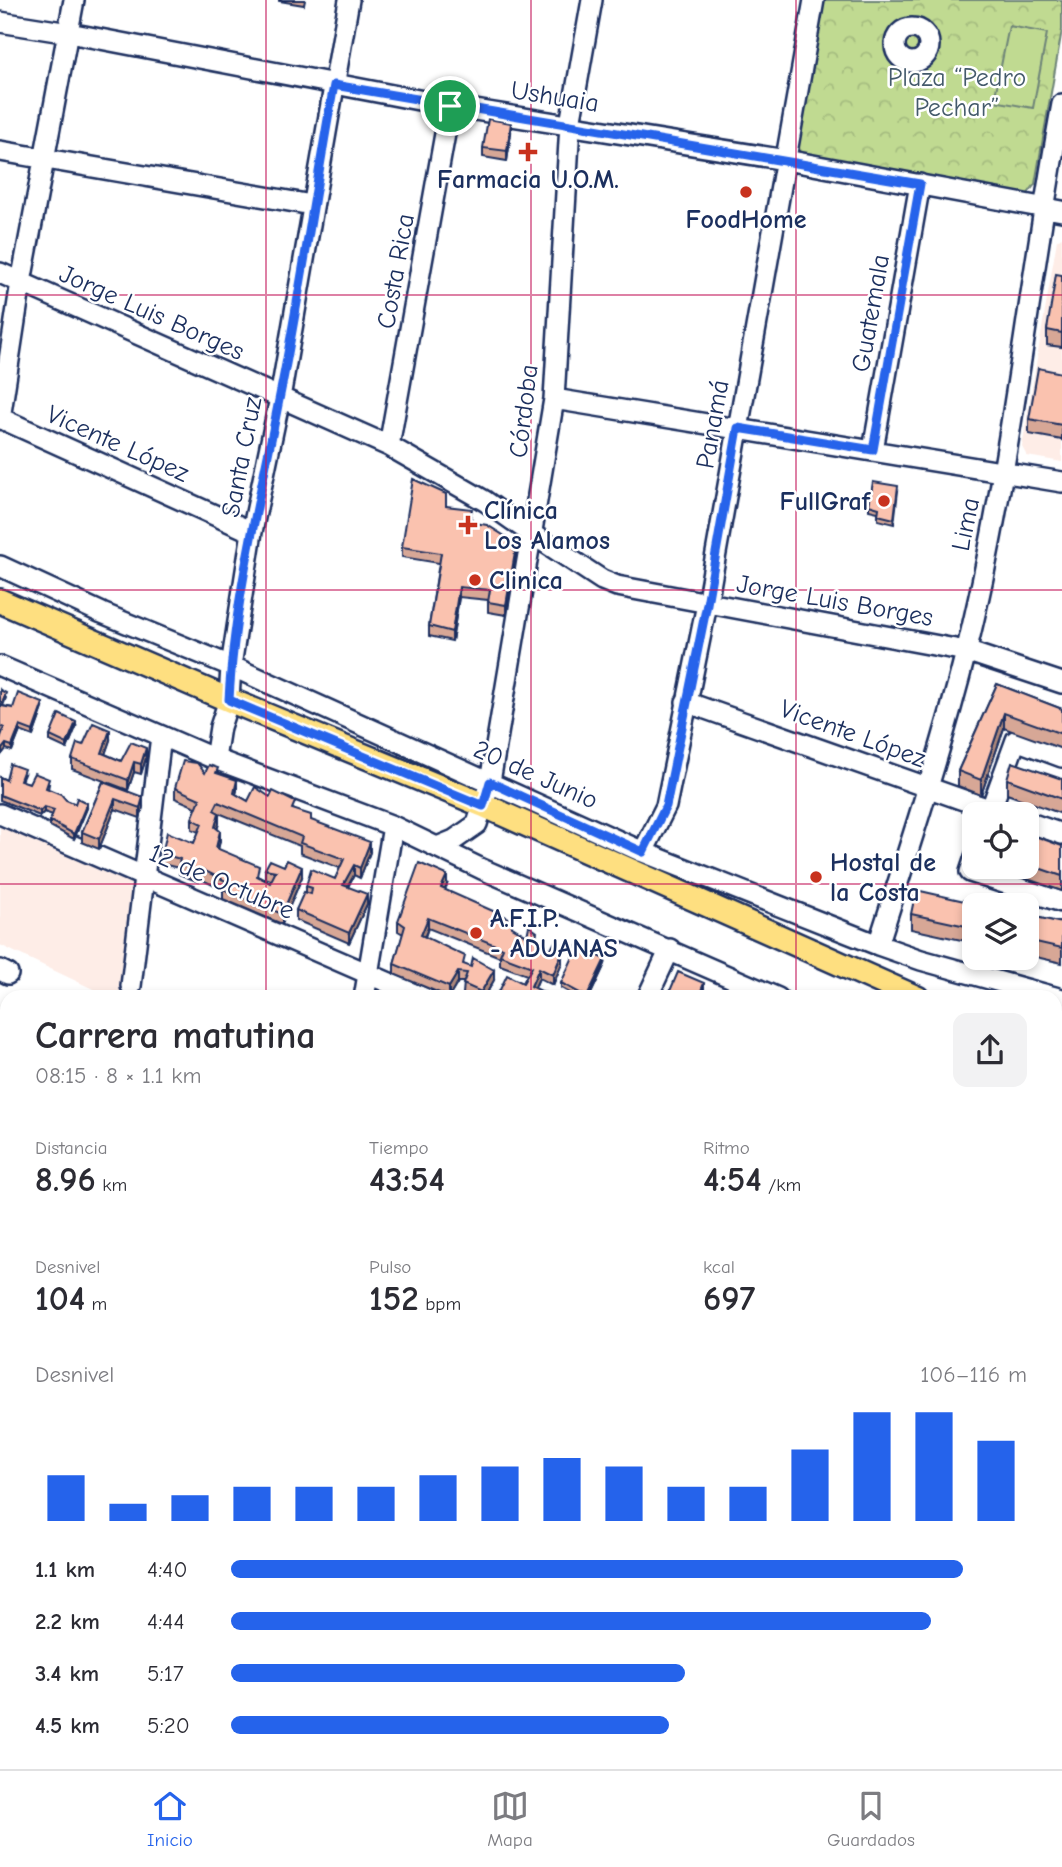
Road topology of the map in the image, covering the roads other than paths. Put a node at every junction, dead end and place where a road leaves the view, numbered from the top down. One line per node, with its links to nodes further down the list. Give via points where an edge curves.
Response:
1 (74, 0): 6 (street)
2 (349, 0): 7 (street, Santa Cruz)
3 (592, 0): 10 (street, Córdoba)
4 (814, 0): 13 (street, Panamá)
5 (0, 22): 6 (street, Ushuaia)
6 (69, 33): 7 (street, Ushuaia); 12 (street)
7 (334, 85): 9 (street, Ushuaia); 15 (street, Santa Cruz)
8 (1062, 104): 16 (street, Lima)
9 (450, 106): 10 (street, Ushuaia); 23 (street, Costa Rica)
10 (570, 124): 13 (street, Ushuaia); 20 (street, Córdoba)
11 (0, 151): 12 (street)
12 (46, 159): 15 (street); 18 (street)
13 (786, 160): 14 (street, Ushuaia); 22 (street, Panamá)
14 (920, 184): 16 (street, Ushuaia); 24 (street, Guatemala)
15 (312, 205): 19 (street, Santa Cruz)
16 (1052, 209): 25 (street, Lima)
17 (0, 273): 18 (street, Jorge Luis Borges)
18 (22, 282): 19 (street, Jorge Luis Borges); 21 (street)
19 (280, 398): 23 (street, Jorge Luis Borges); 27 (street, Santa Cruz)
20 (554, 399): 22 (street); 28 (street, Córdoba)
21 (0, 419): 27 (street, Vicente López)
22 (738, 428): 24 (street); 31 (street, Panamá)
23 (389, 446): 28 (street, Jorge Luis Borges, via 485,500)
24 (873, 450): 25 (street)
25 (1003, 471): 26 (street); 32 (street, Lima)
26 (1062, 482)
27 (252, 532): 34 (street, Santa Cruz)
28 (532, 534): 31 (street, Jorge Luis Borges, via 617,586); 41 (street, Córdoba)
29 (0, 566): 34 (street, 20 de Junio)
30 (0, 600): 36 (main road)
31 (707, 604): 32 (street, Jorge Luis Borges); 37 (street, Panamá)
32 (966, 650): 35 (street, Jorge Luis Borges); 42 (street, Lima)
33 (0, 666): 38 (street)
34 (231, 666): 36 (street, Santa Cruz); 41 (street, 20 de Junio)
35 (1062, 683)
36 (229, 700): 40 (street, Santa Cruz); 46 (main road)
37 (686, 702): 42 (street, Vicente López); 51 (street, Panamá, via 666,806)
38 (161, 736): 40 (street); 53 (street)
39 (1062, 757): 44 (street, via 1016,740)
40 (215, 759): 47 (street)
41 (490, 782): 46 (street, Córdoba); 51 (street, 20 de Junio)
42 (928, 788): 43 (street, Vicente López); 56 (street, Lima)
43 (966, 802)
44 (997, 802)
45 (0, 814): 53 (street, 12 de Octubre)
46 (480, 815): 50 (street, via 454,840); 52 (street, Córdoba, via 476,850); 64 (main road)
47 (393, 826): 50 (street); 58 (street)
48 (1039, 826): 49 (street)
49 (1062, 835)
50 (437, 848): 52 (street)
51 (643, 852): 56 (street, 20 de Junio)
52 (482, 869): 57 (street)
53 (144, 876): 58 (street, 12 de Octubre); 59 (street)
54 (991, 879): 55 (street)
55 (1062, 902)
56 (878, 945): 65 (street, 20 de Junio)
57 (670, 949): 62 (street); 63 (street)
58 (368, 972): 60 (street); 61 (street, 12 de Octubre)
59 (131, 986)
60 (365, 990)
61 (407, 990)
62 (651, 990)
63 (760, 990)
64 (898, 990)
65 (1029, 990)

